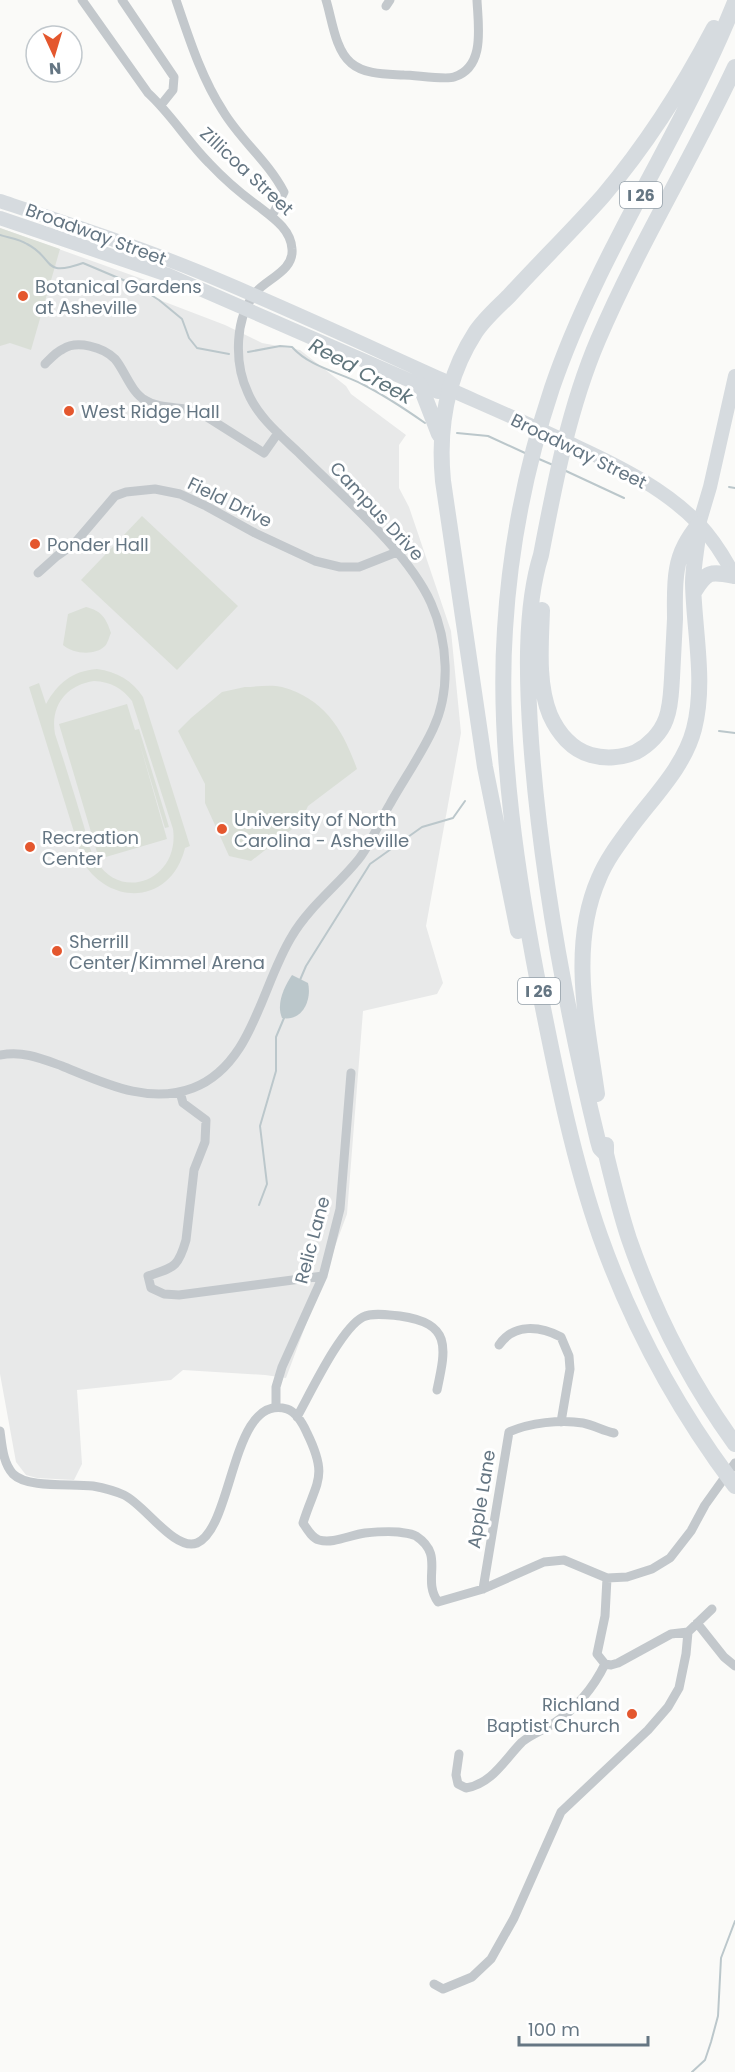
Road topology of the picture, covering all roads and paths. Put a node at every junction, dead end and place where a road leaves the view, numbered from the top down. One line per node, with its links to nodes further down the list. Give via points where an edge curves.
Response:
1 (82, 0): 9 (street, Zillicoa Street, via 148,93)
2 (122, 0): 9 (street, via 174,76 173,90)
3 (176, 0): 11 (street, via 198,64 223,112 274,173 284,192)
4 (326, 0): 5 (street, via 343,51 356,66 387,74 453,77 465,71 477,52)
5 (477, 0)
6 (726, 0): 17 (highway, via 669,108 603,196 476,331 457,366)
7 (735, 2): 29 (highway, I 26, via 695,94 573,332 552,390 523,495 512,557 505,629 510,785 526,915)
8 (735, 67): 22 (highway, I 26, via 597,342 562,447)
9 (161, 105): 11 (street, Zillicoa Street, via 208,162)
10 (0, 201): 13 (main road, Broadway Street, via 197,271)
11 (272, 216): 13 (street, Zillicoa Street, via 290,238 292,258)
12 (0, 218): 13 (main road, Broadway Street)
13 (250, 302): 16 (main road, Broadway Street); 17 (main road, Broadway Street, via 443,381); 18 (street, Campus Drive, via 238,354 241,374 252,402)
14 (45, 364): 18 (street, via 63,348 90,346 114,358 143,400 200,412 264,453)
15 (735, 376): 20 (main road)
16 (420, 385): 17 (main road, Broadway Street, via 438,392); 19 (highway)
17 (451, 390): 19 (highway); 20 (main road, Broadway Street, via 634,474)
18 (278, 432): 21 (street, Campus Drive)
19 (441, 439): 29 (highway, via 443,481 487,778 553,1093)
20 (699, 524): 22 (highway, via 686,540 677,569 671,695 666,719 647,745 629,755 608,758 584,753 566,740 550,715 542,664); 24 (main road, Broadway Street); 25 (highway)
21 (397, 552): 23 (street, Field Drive, via 359,567 315,561 180,494 155,489 115,496 74,544); 28 (street, Campus Drive, via 430,602 442,636 445,661 435,727 361,856 296,930 279,957 236,1055 214,1077)
22 (541, 555): 30 (highway, I 26, via 530,631 534,782 559,960 589,1103 600,1148)
23 (38, 573)
24 (735, 576): 25 (highway, via 711,573 703,577)
25 (694, 592): 30 (highway, via 698,689 691,738 677,766 618,844 600,875 585,923 586,1014)
26 (0, 1055): 28 (street, Campus Drive, via 18,1052 141,1094)
27 (351, 1073): 31 (street, Relic Lane, via 340,1209)
28 (180, 1092): 31 (street, via 183,1103 206,1120 205,1142 194,1170 183,1251 178,1263 148,1276 151,1288 164,1294 179,1294)
29 (564, 1107): 41 (highway, I 26, via 591,1206 620,1287 655,1361 692,1425)
30 (606, 1154): 39 (highway, I 26, via 643,1278 684,1361)
31 (323, 1276): 34 (street, Relic Lane, via 282,1367)
32 (499, 1345): 36 (street, via 506,1335 523,1329 547,1329 561,1337 570,1369)
33 (436, 1390): 35 (street, via 444,1354 439,1335 431,1325 383,1314 363,1317 346,1333)
34 (276, 1407): 35 (street); 37 (street, via 260,1415 248,1431 209,1533 188,1544 173,1537 125,1495 93,1486 18,1478 5,1460)
35 (297, 1417): 43 (street, via 315,1450 320,1472 303,1523 317,1540 331,1541 364,1533 414,1534 429,1549 432,1593 438,1602)
36 (561, 1422): 38 (street, via 584,1423); 43 (street, Apple Lane, via 522,1426 509,1432)
37 (0, 1431)
38 (614, 1433)
39 (735, 1444)
40 (735, 1463): 42 (street, via 670,1558 627,1577)
41 (735, 1486)
42 (607, 1578): 43 (street, via 564,1560 544,1562); 47 (street, via 597,1654)
43 (483, 1589)
44 (712, 1609): 45 (street)
45 (697, 1623): 46 (street); 48 (street)
46 (688, 1632): 47 (street, via 671,1634 618,1663); 50 (street, via 679,1688 668,1707 561,1812 514,1918 491,1959 472,1977 443,1989)
47 (605, 1664): 49 (street, via 597,1680 568,1713 527,1738 484,1781 469,1788 460,1786 456,1775)
48 (735, 1666)
49 (459, 1754)
50 (434, 1984)

